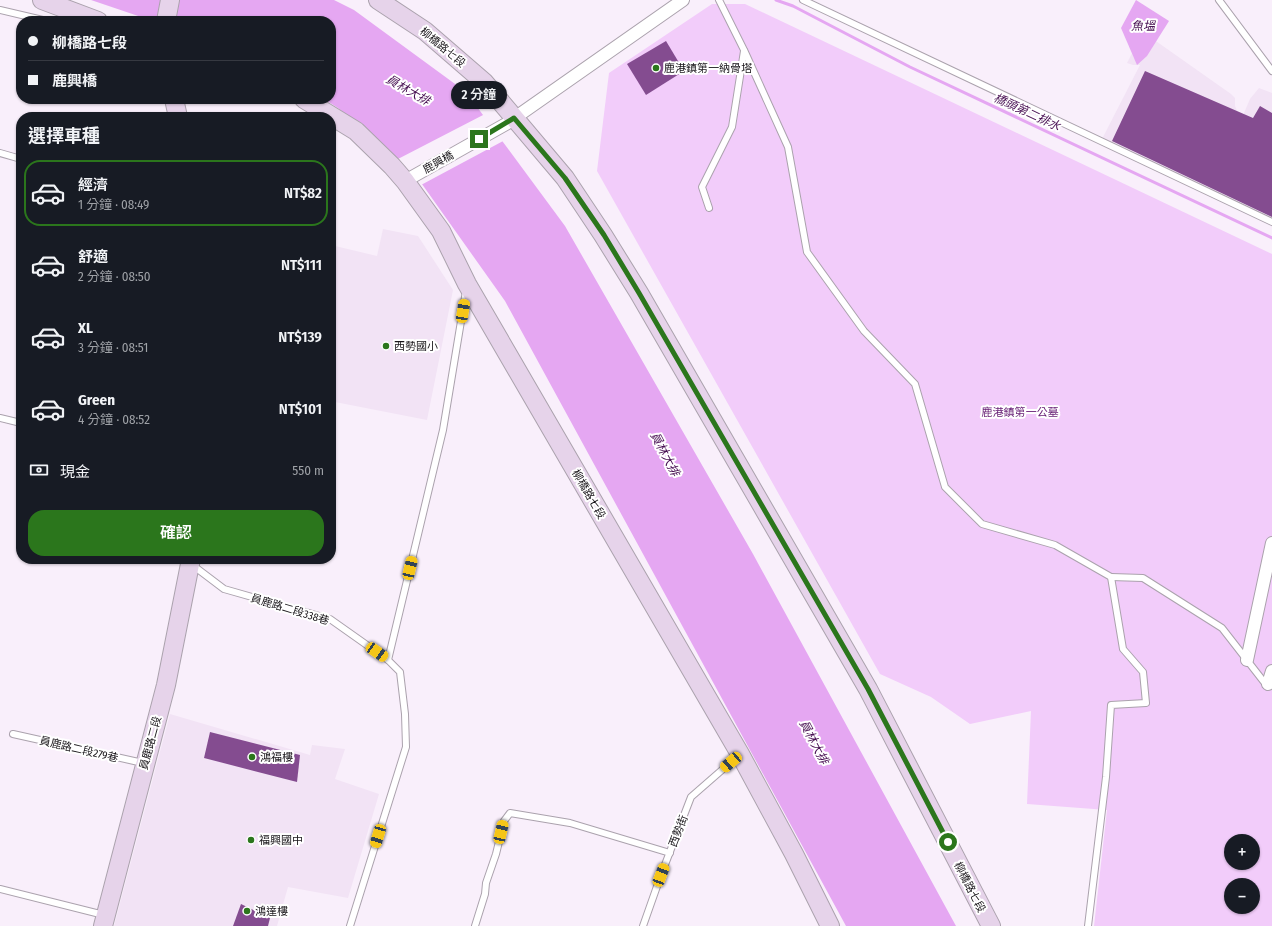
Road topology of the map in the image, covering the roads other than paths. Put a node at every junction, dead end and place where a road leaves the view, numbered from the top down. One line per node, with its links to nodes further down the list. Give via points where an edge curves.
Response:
1 (42, 0): 10 (main road)
2 (170, 0): 11 (main road)
3 (378, 0): 17 (main road, 柳橋路七段, via 425,31 484,82)
4 (683, 0): 17 (street, 鹿興橋)
5 (719, 0): 12 (lane)
6 (803, 0): 22 (lane)
7 (1219, 0): 13 (lane)
8 (0, 10): 9 (lane)
9 (26, 16)
10 (85, 16)
11 (167, 16)
12 (744, 50): 21 (lane, via 732,127 702,187); 29 (lane, via 788,147 808,252 864,331 915,384 945,487 982,524 1054,545)
13 (1272, 71)
14 (312, 104): 15 (main road, 柳橋路七段)
15 (325, 112)
16 (336, 119): 20 (main road, 柳橋路七段, via 356,131)
17 (510, 121): 20 (street, 鹿興橋); 44 (main road, 柳橋路七段, via 565,178 639,293 868,689)
18 (0, 153): 19 (lane)
19 (16, 158)
20 (408, 179): 23 (main road, 柳橋路七段, via 441,231)
21 (709, 208)
22 (1272, 222)
23 (467, 284): 30 (lane, via 443,430); 35 (main road, 柳橋路七段)
24 (0, 418): 25 (lane)
25 (16, 423)
26 (1272, 543): 31 (street)
27 (190, 564): 36 (main road, 員鹿路二段, via 166,685)
28 (195, 564): 30 (lane, 員鹿路二段338巷, via 224,589 330,619)
29 (1111, 577): 31 (lane, via 1142,578 1222,628); 45 (lane, via 1123,649 1143,672 1146,703 1111,705 1106,777)
30 (388, 660): 40 (lane, 員鹿路二段338巷, via 400,672 406,747)
31 (1247, 660): 33 (lane, via 1264,682)
32 (1272, 671): 33 (street)
33 (1270, 685)
34 (13, 734): 36 (lane, 員鹿路二段279巷)
35 (740, 754): 37 (lane, 西勢街, via 692,797); 43 (main road, 柳橋路七段)
36 (145, 764): 39 (main road, 員鹿路二段)
37 (670, 853): 41 (lane, via 570,823 510,813 504,821); 42 (lane, 西勢街)
38 (0, 890): 39 (lane)
39 (104, 921)
40 (350, 926)
41 (475, 926)
42 (643, 926)
43 (830, 926)
44 (991, 926)
45 (1088, 926)

